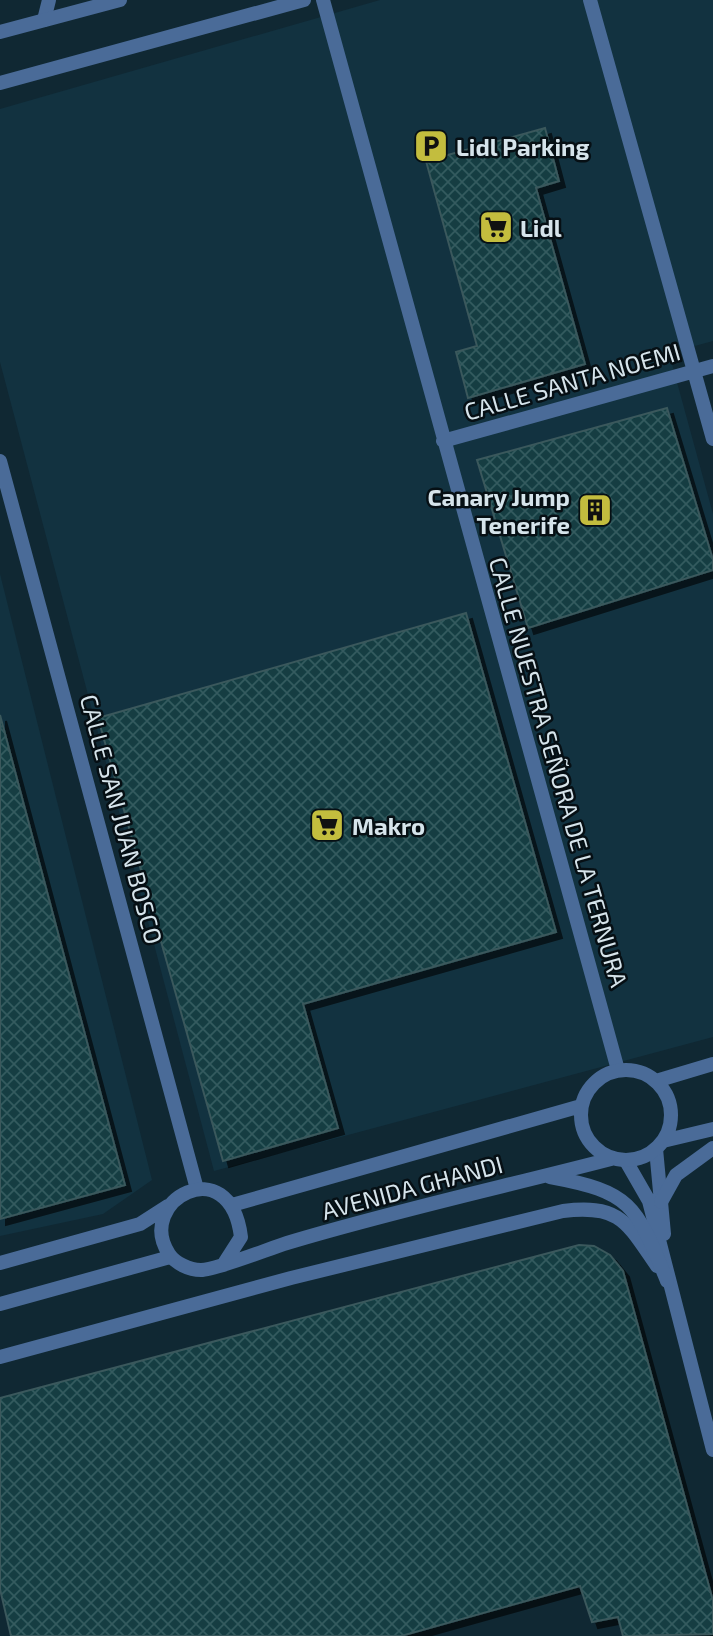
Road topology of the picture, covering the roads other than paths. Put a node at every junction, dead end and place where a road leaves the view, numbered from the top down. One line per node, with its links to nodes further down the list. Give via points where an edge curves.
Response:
1 (49, 0): 6 (street)
2 (120, 0): 6 (street)
3 (304, 0): 8 (street)
4 (323, 0): 12 (street, CALLE NUESTRA SEÑORA DE LA TERNURA)
5 (590, 0): 10 (street)
6 (44, 20): 7 (street)
7 (0, 32)
8 (0, 83)
9 (713, 366): 10 (street, CALLE SANTA NOEMI)
10 (695, 371): 11 (street); 12 (street, CALLE SANTA NOEMI)
11 (713, 439)
12 (443, 441): 15 (street, CALLE NUESTRA SEÑORA DE LA TERNURA)
13 (0, 461): 24 (street, CALLE SAN JUAN BOSCO)
14 (713, 1064): 16 (street)
15 (618, 1070): 16 (street, via 638,1071); 17 (street, via 594,1082)
16 (656, 1081): 19 (street, via 670,1103 671,1116)
17 (581, 1106): 21 (street, via 580,1119 589,1143); 26 (street, AVENIDA GHANDI)
18 (713, 1129): 19 (street)
19 (660, 1145): 22 (street, via 648,1155); 25 (street)
20 (713, 1148): 25 (street, via 676,1175)
21 (611, 1158): 22 (street); 23 (street, AVENIDA GHANDI)
22 (626, 1161): 31 (street, via 649,1201)
23 (545, 1176): 29 (street, AVENIDA GHANDI); 31 (street, via 618,1196 642,1226)
24 (197, 1189): 26 (street, via 211,1190); 27 (street)
25 (662, 1202): 31 (street)
26 (232, 1205): 29 (street, via 238,1213 241,1237)
27 (168, 1206): 28 (street, via 161,1228); 30 (street, via 139,1224)
28 (170, 1257): 29 (street, via 185,1267 202,1270); 32 (street)
29 (225, 1262)
30 (0, 1263)
31 (666, 1280): 33 (street, via 620,1219 607,1210 564,1211 291,1278); 34 (street)
32 (0, 1304)
33 (0, 1357)
34 (713, 1450)

